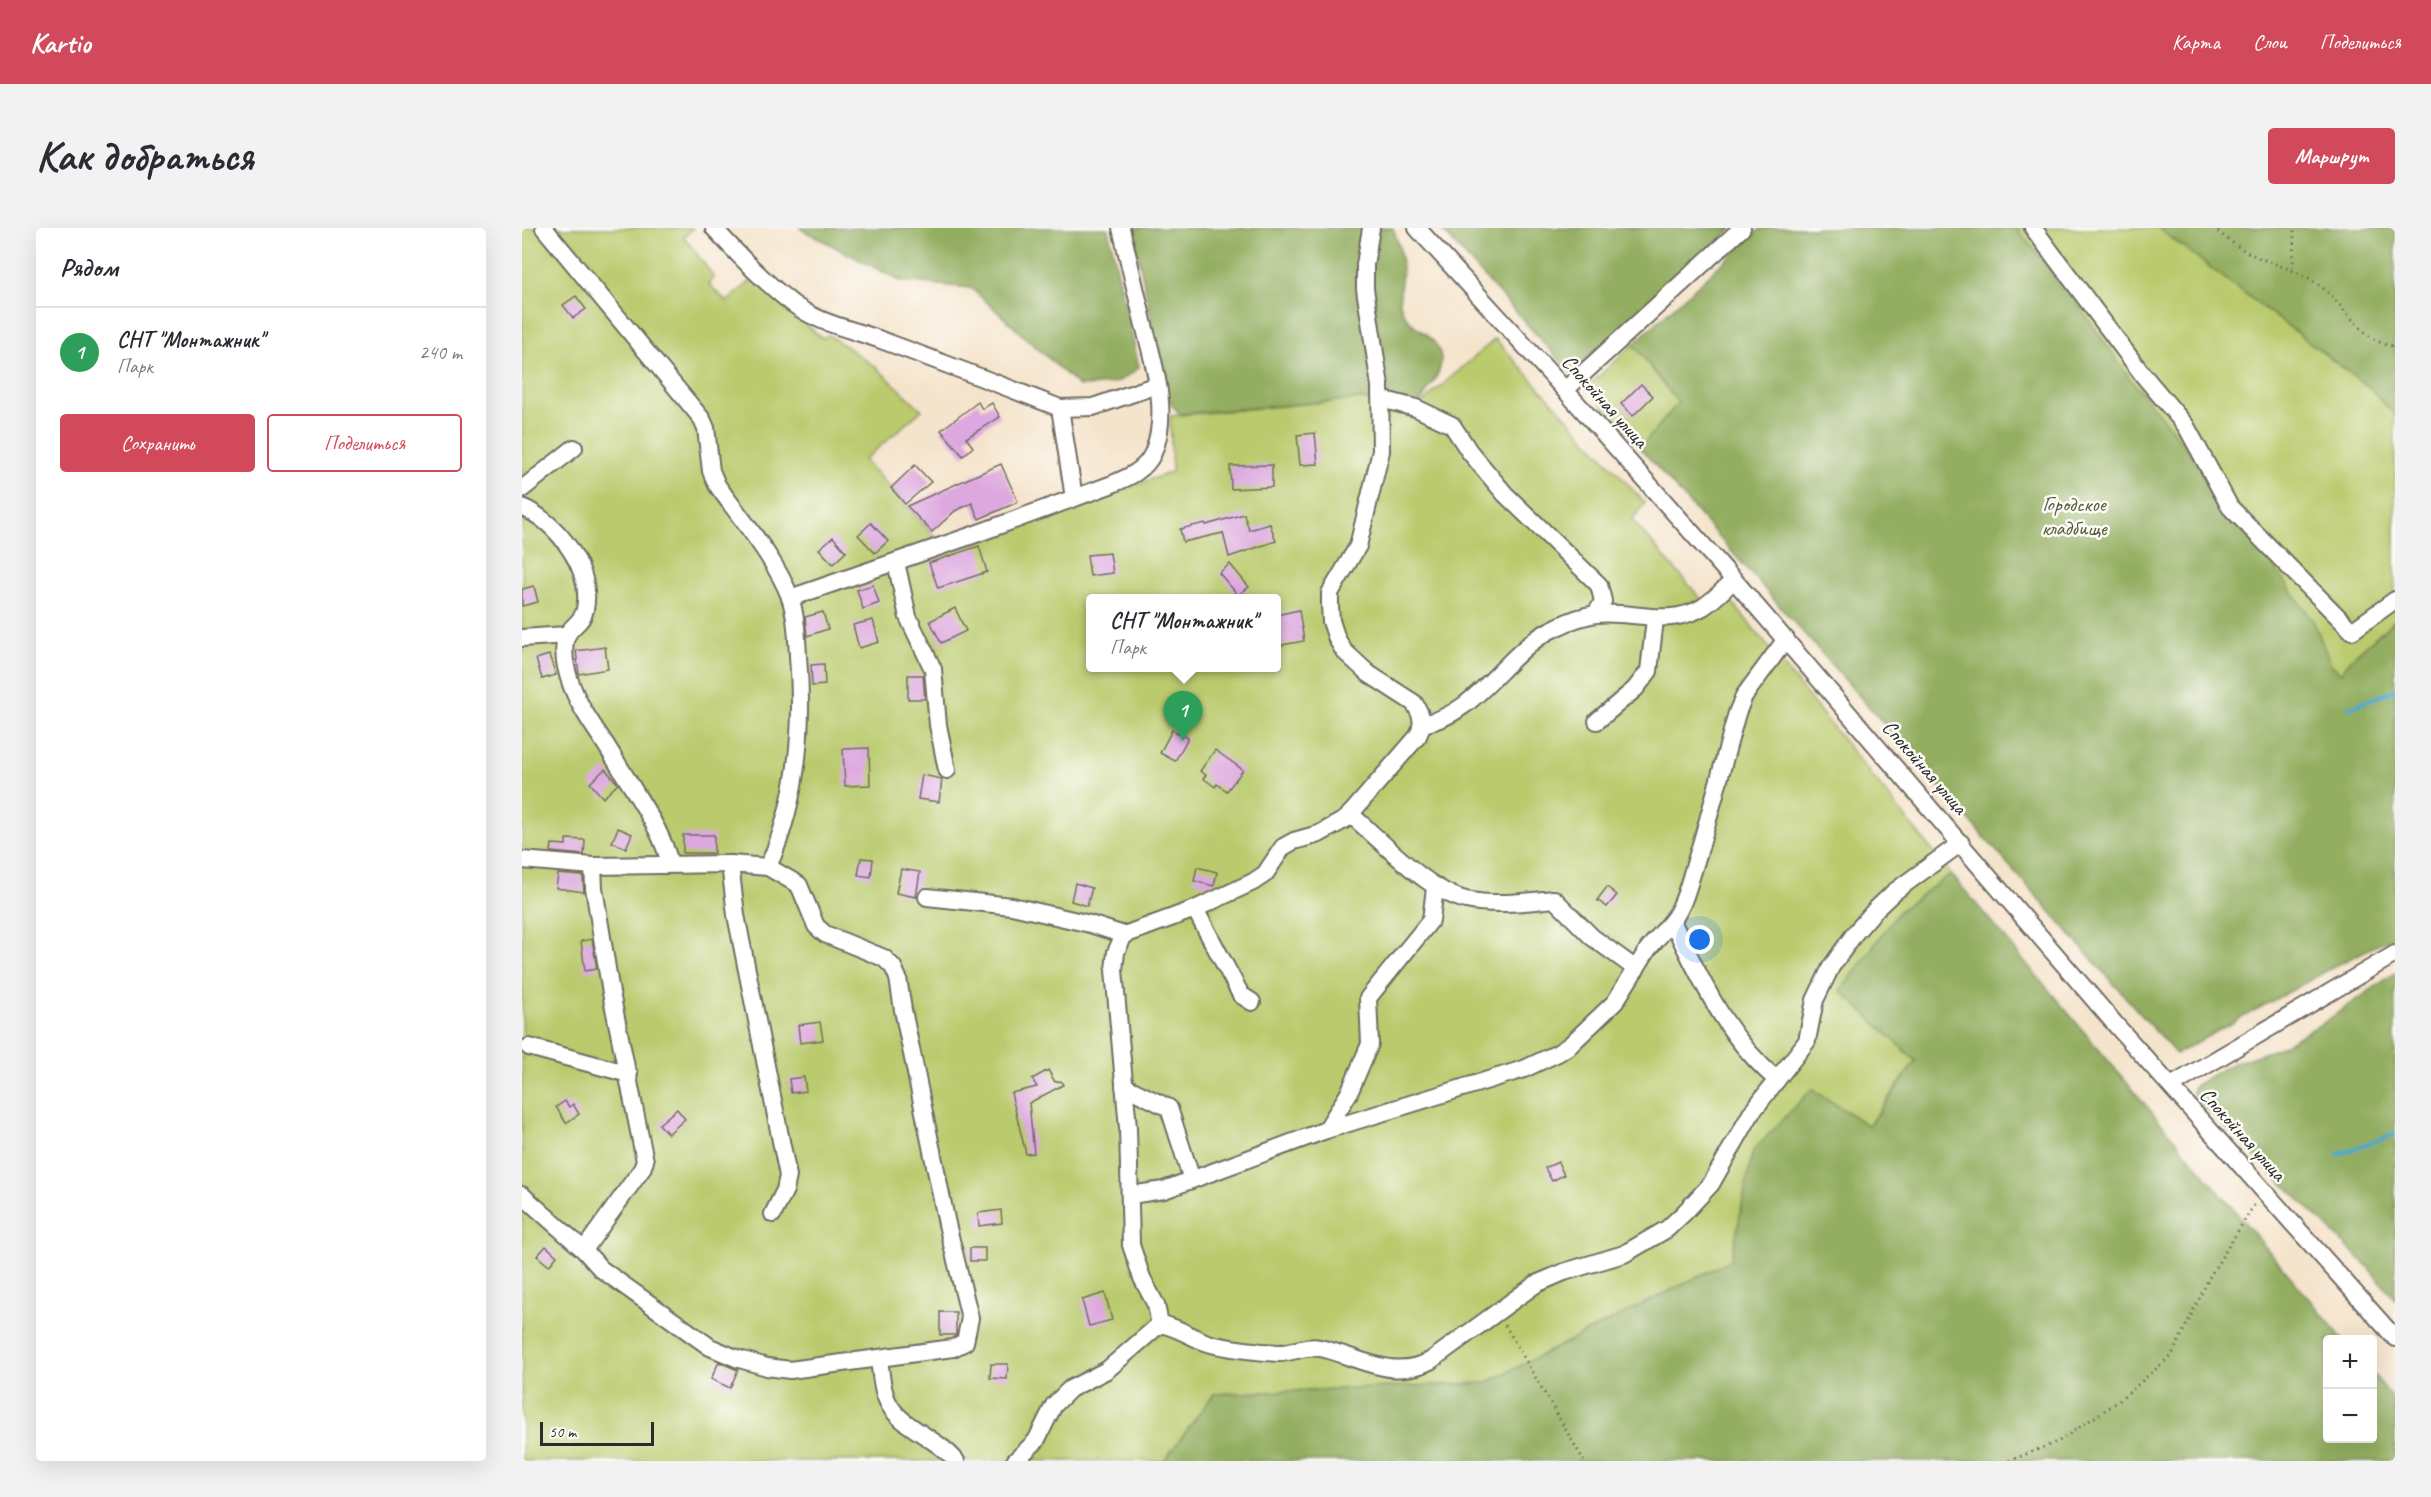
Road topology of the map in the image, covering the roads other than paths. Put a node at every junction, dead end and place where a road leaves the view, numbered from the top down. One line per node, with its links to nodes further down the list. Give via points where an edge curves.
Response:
1 (544, 228): 18 (street, via 702,419 717,485 763,550)
2 (714, 228): 11 (street, via 759,274 818,319)
3 (1121, 228): 8 (street)
4 (1371, 228): 10 (street, via 1365,289)
5 (1417, 228): 9 (street, Спокойная улица)
6 (1742, 228): 9 (street)
7 (2033, 228): 19 (street, via 2180,418 2229,507 2352,631)
8 (1157, 385): 11 (street, via 1093,407); 14 (street, via 1159,431 1145,465 1131,476)
9 (1565, 390): 17 (street, Спокойная улица)
10 (1381, 399): 20 (street, via 1416,408 1452,425 1505,494 1599,585 1603,602); 26 (street, via 1381,451 1376,475 1358,546 1330,593 1331,621 1344,651 1369,674 1414,703)
11 (1060, 408): 14 (street)
12 (574, 448): 13 (street)
13 (522, 489)
14 (1074, 498): 16 (street)
15 (522, 507): 22 (street, via 544,521 580,566 587,588 585,611)
16 (896, 562): 18 (street); 27 (street, via 908,617 933,669)
17 (1734, 580): 21 (street, via 1695,611); 24 (street, Спокойная улица)
18 (790, 598): 34 (street, via 799,669 800,751 782,836)
19 (2395, 600)
20 (1596, 614): 21 (street); 26 (street, via 1540,636 1457,710 1441,720)
21 (1655, 619): 25 (street, via 1649,671 1635,689)
22 (567, 635): 23 (street); 31 (street, via 565,659 575,696 661,835)
23 (522, 638)
24 (1786, 639): 29 (street, Спокойная улица); 38 (street, via 1744,696 1737,713 1686,894)
25 (1597, 721)
26 (1422, 724): 28 (street, via 1418,736)
27 (947, 771)
28 (1350, 814): 35 (street); 37 (street, via 1331,829 1283,847 1265,874)
29 (1961, 843): 45 (street, via 1894,892 1855,933 1815,999 1807,1041); 47 (street, Спокойная улица)
30 (522, 860): 33 (street)
31 (670, 864): 32 (street); 33 (street)
32 (730, 864): 34 (street); 52 (street, via 736,915 788,1176 786,1190)
33 (593, 866): 44 (street, via 611,993)
34 (768, 867): 56 (street, via 799,885 820,930 884,958 898,978 947,1224 970,1318 965,1342 953,1348)
35 (1435, 888): 41 (street, via 1465,900 1495,903 1554,899 1592,937); 48 (street, via 1431,920 1368,998 1370,1044 1349,1093)
36 (927, 897): 39 (street, via 1012,906)
37 (1195, 909): 39 (street); 42 (street, via 1240,995)
38 (1672, 921): 41 (street); 45 (street, via 1714,1004 1735,1036)
39 (1124, 935): 46 (street, via 1116,952 1114,970)
40 (2395, 954): 47 (street)
41 (1636, 969): 48 (street, via 1607,1011 1558,1053 1524,1069)
42 (1252, 1002)
43 (530, 1047): 44 (street)
44 (629, 1074): 53 (street, via 645,1161)
45 (1777, 1080): 54 (street, via 1752,1112 1711,1184 1667,1229 1624,1254 1536,1284 1417,1368 1403,1370 1320,1348 1281,1353 1215,1345)
46 (1124, 1086): 49 (street, via 1169,1108); 51 (street)
47 (2171, 1086): 55 (street, Спокойная улица)
48 (1326, 1130): 49 (street)
49 (1192, 1180): 51 (street, via 1164,1190)
50 (522, 1195): 53 (street)
51 (1130, 1195): 54 (street, via 1131,1245)
52 (773, 1214)
53 (584, 1250): 56 (street, via 601,1269 659,1311 710,1347 736,1359 790,1370)
54 (1160, 1324): 58 (street, via 1107,1370 1070,1389 1054,1406 1036,1441)
55 (2395, 1338)
56 (879, 1359): 57 (street, via 883,1391 894,1411 943,1446)
57 (956, 1461)
58 (1015, 1461)

